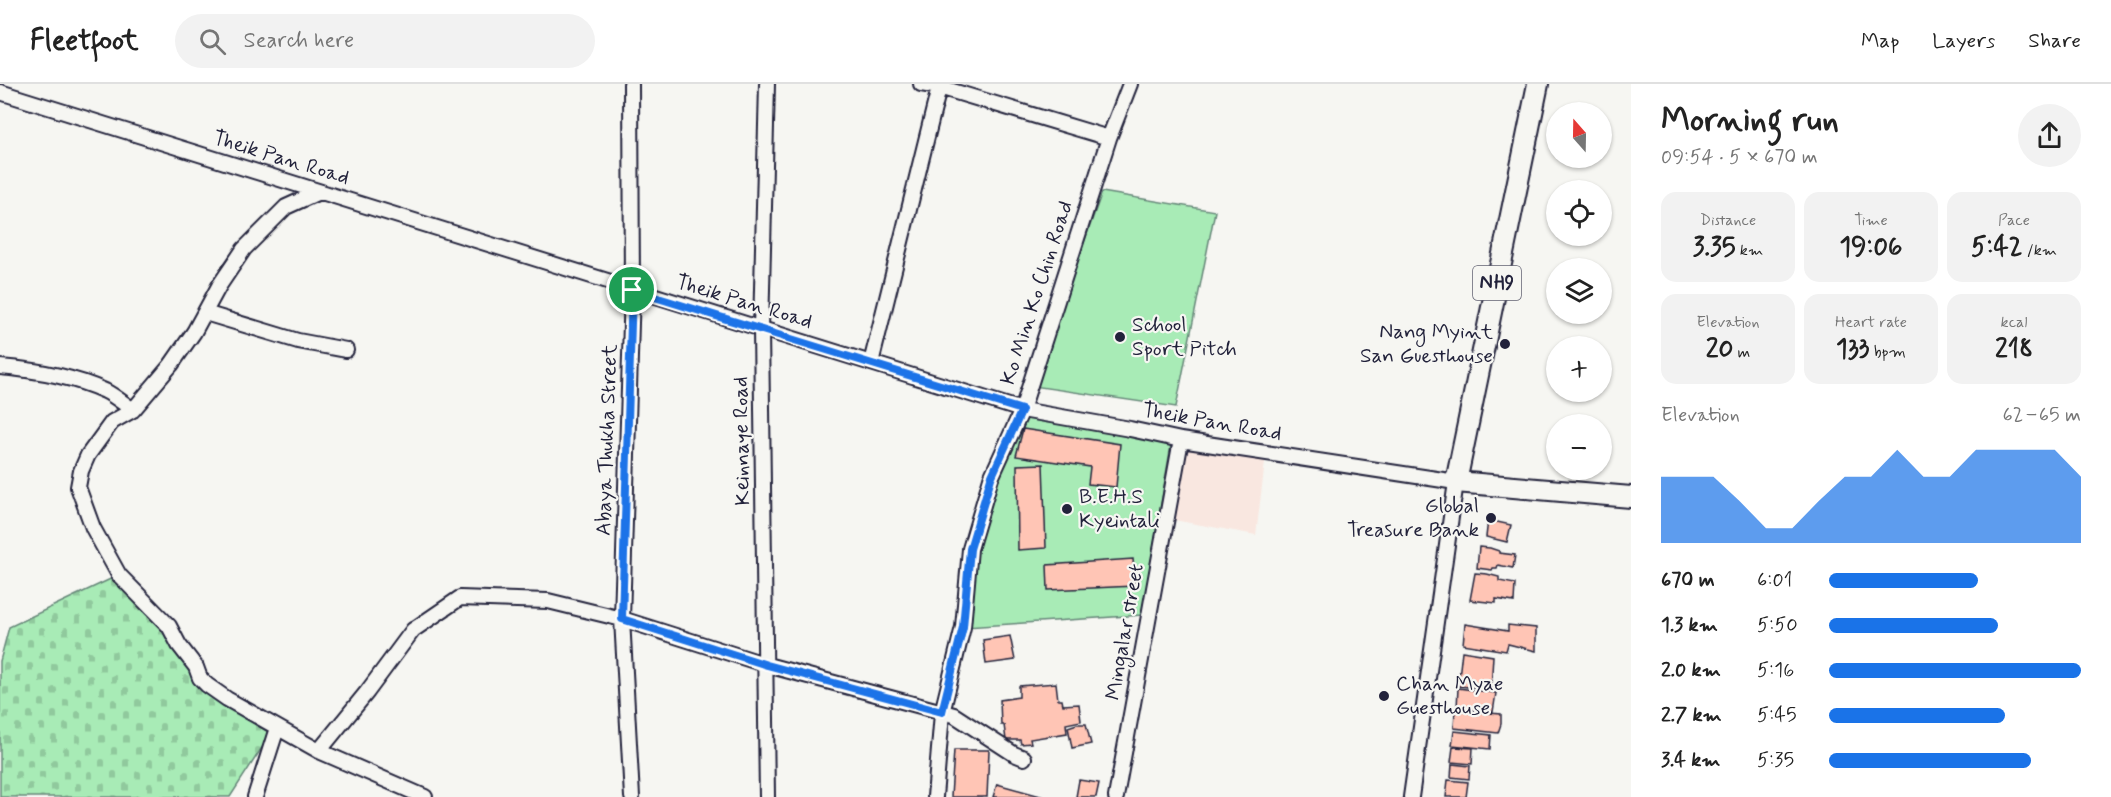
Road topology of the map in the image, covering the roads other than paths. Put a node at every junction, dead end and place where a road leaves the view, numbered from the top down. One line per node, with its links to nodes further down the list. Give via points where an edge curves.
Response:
1 (630, 84): 10 (street, Abaya Thukha Street)
2 (767, 84): 12 (street, Keinnaye Road)
3 (921, 84): 6 (street)
4 (1130, 84): 8 (street, Ko Min Ko Chin Road)
5 (1539, 84): 19 (highway, NH9)
6 (939, 86): 8 (street); 14 (street)
7 (0, 92): 9 (street, Theik Pan Road)
8 (1109, 138): 17 (street, Ko Min Ko Chin Road)
9 (319, 192): 10 (street, Theik Pan Road); 11 (street, via 286,207 263,228 244,249)
10 (632, 290): 12 (street, Theik Pan Road); 21 (street, Abaya Thukha Street)
11 (205, 313): 13 (street, via 298,341); 16 (street, via 171,366)
12 (761, 330): 14 (street, Theik Pan Road); 22 (street, Keinnaye Road)
13 (346, 350)
14 (871, 363): 17 (street, Theik Pan Road)
15 (0, 367): 16 (street, via 35,370 83,382 108,392)
16 (133, 410): 24 (street, via 112,422 88,454 81,471 78,487 93,528 119,575 169,626 200,678)
17 (1022, 410): 18 (street, Theik Pan Road); 23 (street, Ko Min Ko Chin Road, via 991,478 970,549 963,627)
18 (1181, 440): 19 (street, Theik Pan Road); 33 (street, Mingalar street)
19 (1456, 482): 20 (highway); 34 (street)
20 (1631, 497)
21 (622, 619): 22 (street); 25 (street, via 548,601 460,598 413,630); 30 (street, Abaya Thukha Street)
22 (767, 665): 23 (street); 31 (street, Keinnaye Road)
23 (942, 712): 26 (street, via 954,715); 32 (street, Ko Min Ko Chin Road)
24 (277, 728): 25 (street); 28 (street)
25 (319, 751): 27 (street)
26 (1024, 758)
27 (407, 793): 29 (street)
28 (255, 797)
29 (425, 797)
30 (632, 797)
31 (767, 797)
32 (935, 797)
33 (1116, 797)
34 (1411, 797)

